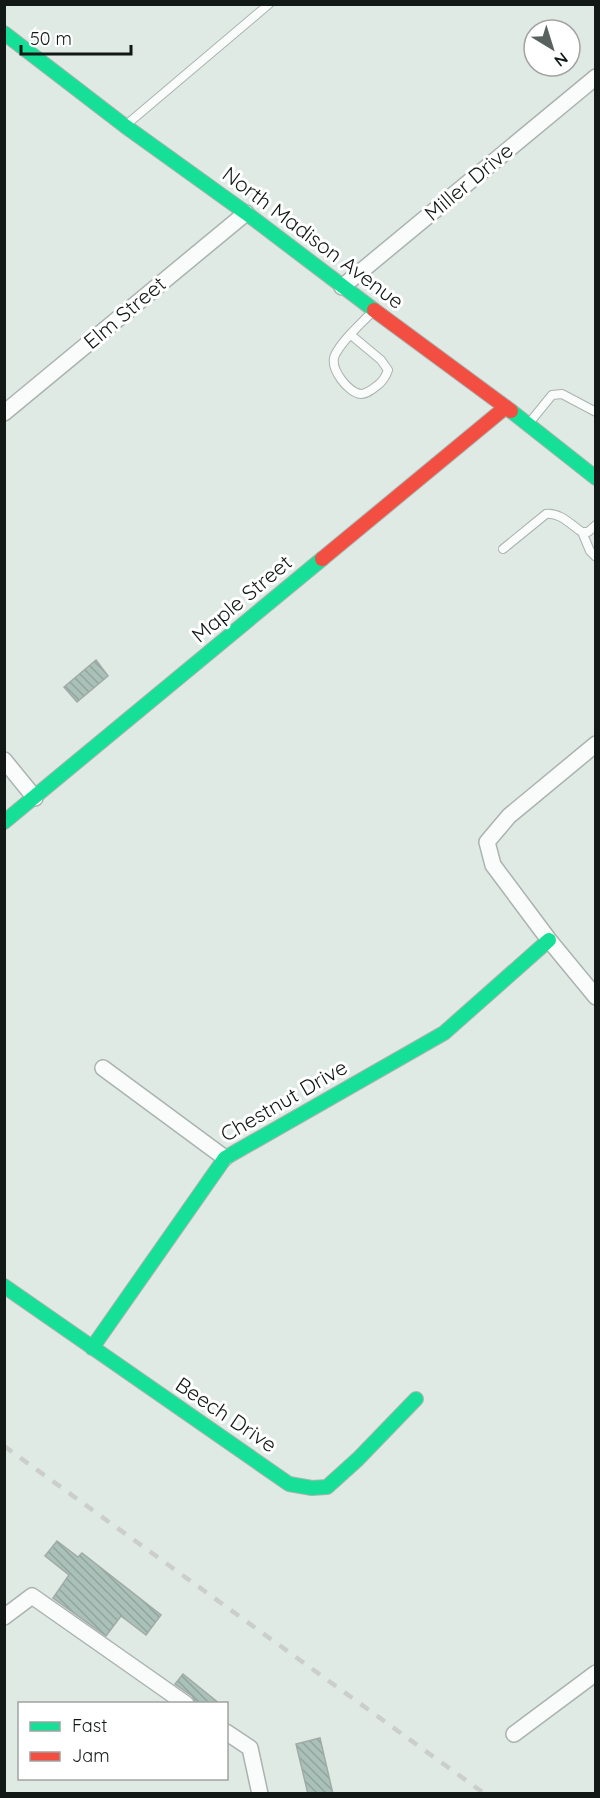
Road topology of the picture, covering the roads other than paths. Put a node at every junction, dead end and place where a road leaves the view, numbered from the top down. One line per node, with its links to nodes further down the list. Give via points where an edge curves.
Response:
1 (269, 4): 4 (lane)
2 (4, 33): 4 (street, North Madison Avenue)
3 (596, 77): 6 (street, Miller Drive)
4 (125, 126): 5 (street, North Madison Avenue)
5 (246, 213): 6 (street, North Madison Avenue); 11 (street, Elm Street)
6 (342, 287): 7 (street, North Madison Avenue)
7 (374, 310): 8 (lane); 9 (street, North Madison Avenue)
8 (351, 336): 8 (lane, via 334,356 333,363 349,387 359,394 367,393 388,370)
9 (506, 407): 12 (street, North Madison Avenue); 20 (street, Maple Street)
10 (596, 412): 12 (lane, via 562,394 552,395)
11 (4, 413)
12 (528, 424): 13 (street, North Madison Avenue)
13 (596, 478)
14 (596, 525): 15 (lane)
15 (582, 532): 16 (lane, via 559,516 546,514); 17 (lane)
16 (503, 549)
17 (596, 557)
18 (596, 744): 22 (street, via 509,816 488,842 493,865)
19 (4, 760): 20 (street)
20 (35, 798): 21 (street, Maple Street)
21 (4, 822)
22 (549, 940): 23 (street); 25 (street, Chestnut Drive, via 444,1033)
23 (596, 997)
24 (103, 1068): 25 (street)
25 (225, 1158): 27 (street, Chestnut Drive)
26 (4, 1286): 27 (street, Beech Drive)
27 (92, 1348): 28 (street, Beech Drive, via 289,1484 312,1488 327,1487)
28 (416, 1399)
29 (4, 1617): 31 (street, via 32,1596)
30 (596, 1673): 33 (street)
31 (183, 1702)
32 (228, 1733): 34 (street, via 250,1748)
33 (514, 1734)
34 (260, 1794)

